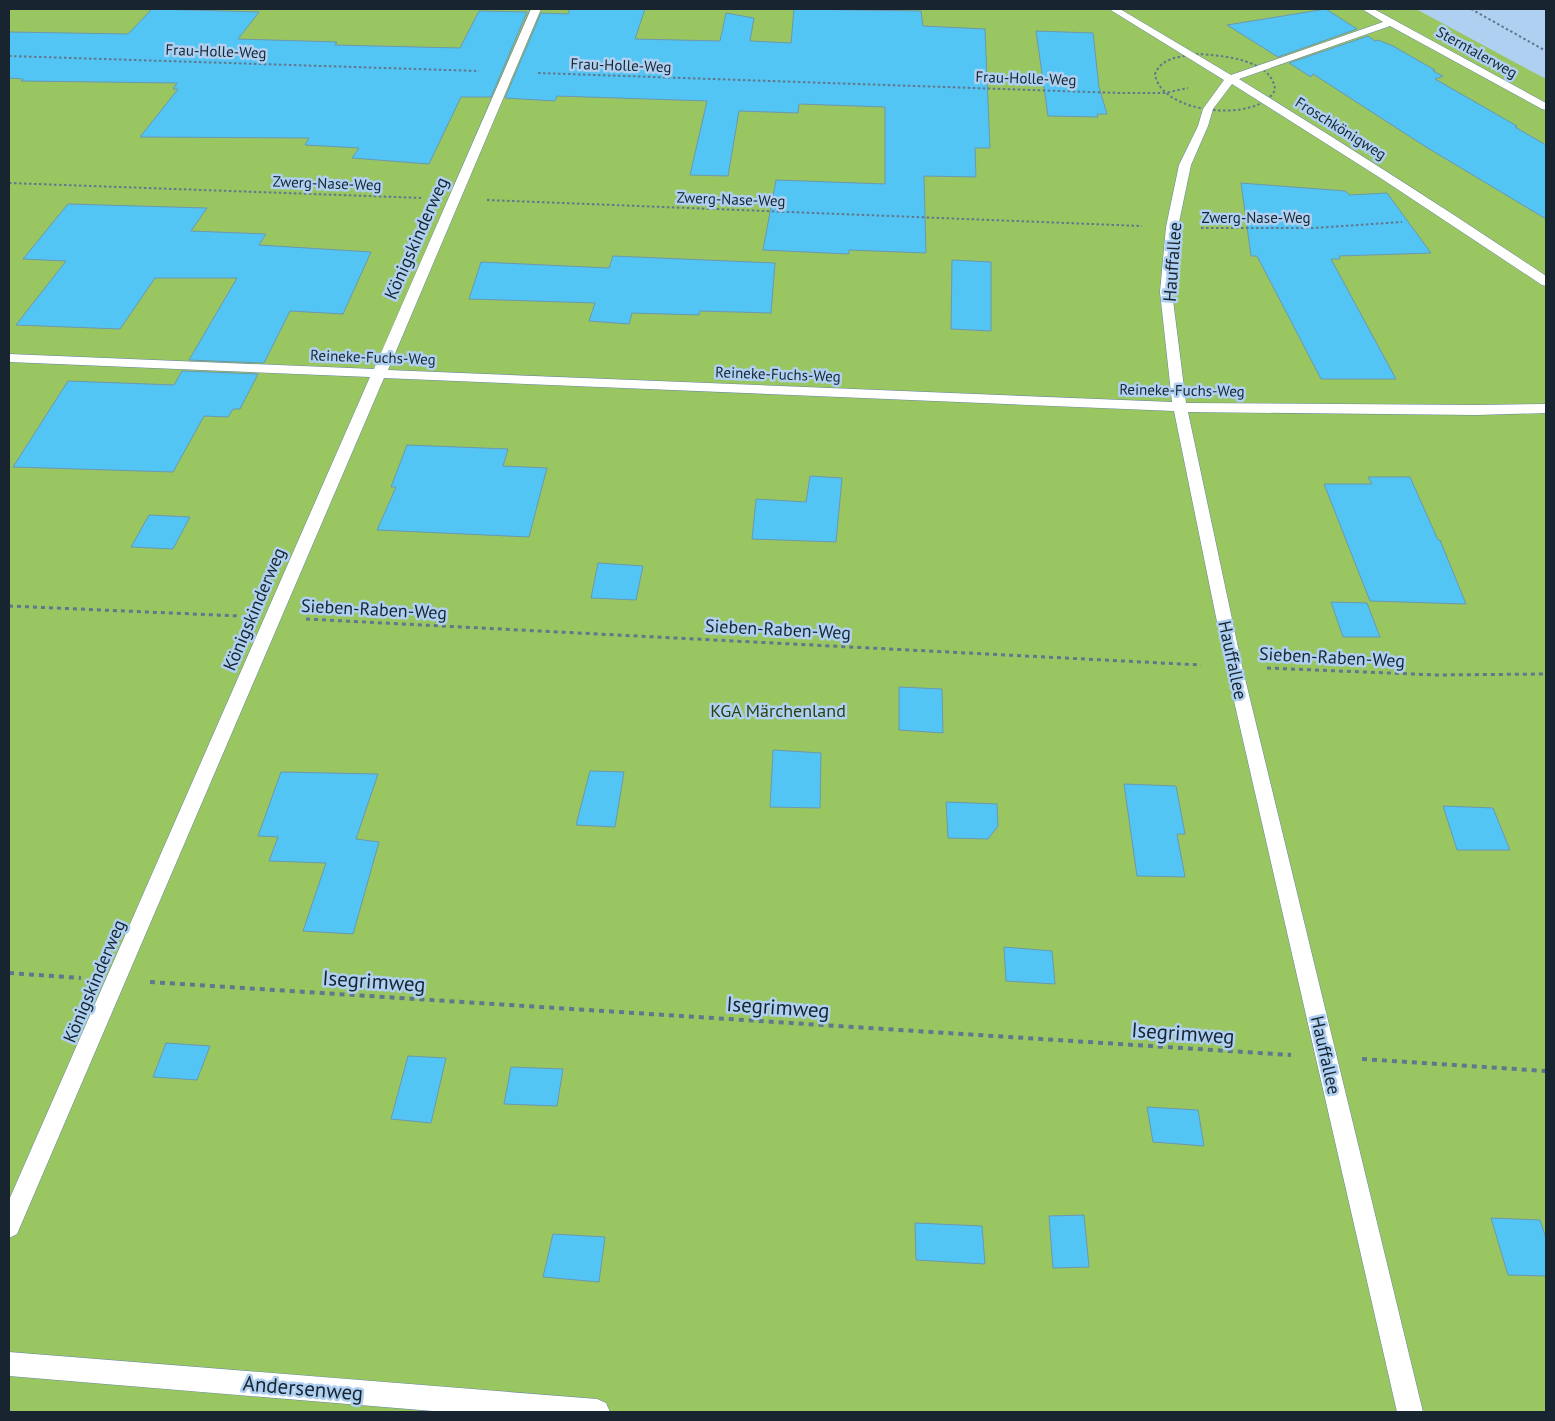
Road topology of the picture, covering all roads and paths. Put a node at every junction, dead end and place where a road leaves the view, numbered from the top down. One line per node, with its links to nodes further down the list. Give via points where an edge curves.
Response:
1 (536, 9): 8 (lane, Königskinderweg)
2 (1114, 9): 9 (lane, Froschkönigweg)
3 (1367, 9): 5 (lane, Sterntalerweg)
4 (1471, 9): 6 (path)
5 (1392, 22): 9 (lane); 10 (lane, Sterntalerweg)
6 (1546, 51)
7 (9, 56): 8 (path, Frau-Holle-Weg)
8 (510, 72): 9 (path, Frau-Holle-Weg, via 1165,93); 12 (lane, Königskinderweg)
9 (1230, 79): 13 (lane, Froschkönigweg); 14 (lane, Hauffallee, via 1208,109 1185,165)
10 (1546, 108)
11 (9, 183): 12 (path, Zwerg-Nase-Weg)
12 (455, 199): 14 (path, Zwerg-Nase-Weg); 17 (lane, Königskinderweg)
13 (1453, 218): 14 (path, Zwerg-Nase-Weg, via 1314,228); 15 (lane, Froschkönigweg)
14 (1172, 228): 18 (lane, Hauffallee, via 1166,292)
15 (1546, 282)
16 (9, 358): 17 (lane, Reineke-Fuchs-Weg)
17 (378, 374): 18 (lane, Reineke-Fuchs-Weg); 21 (lane, Königskinderweg)
18 (1180, 407): 19 (lane, Reineke-Fuchs-Weg); 22 (lane, Hauffallee)
19 (1546, 408)
20 (9, 606): 21 (path, Sieben-Raben-Weg)
21 (272, 618): 22 (path, Sieben-Raben-Weg); 25 (lane, Königskinderweg)
22 (1234, 666): 23 (path, Sieben-Raben-Weg, via 1437,675); 26 (lane, Hauffallee)
23 (1546, 674)
24 (9, 973): 25 (path, Isegrimweg)
25 (116, 980): 26 (path, Isegrimweg); 28 (lane, Königskinderweg)
26 (1326, 1057): 27 (path, Isegrimweg); 31 (lane, Hauffallee)
27 (1546, 1071)
28 (9, 1226)
29 (9, 1364): 30 (lane, Andersenweg)
30 (597, 1412)
31 (1410, 1412)

